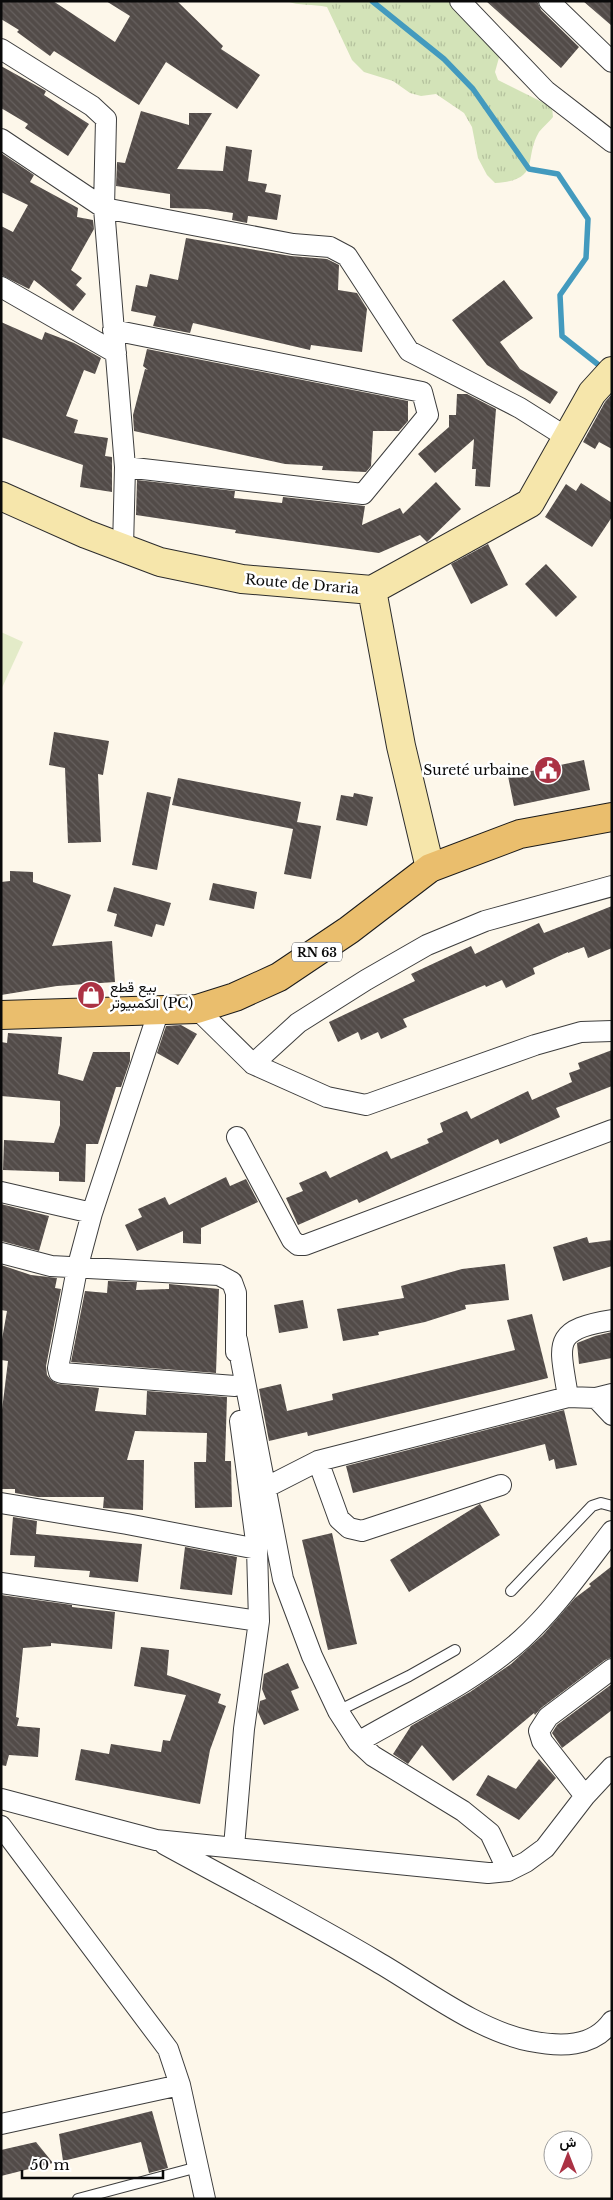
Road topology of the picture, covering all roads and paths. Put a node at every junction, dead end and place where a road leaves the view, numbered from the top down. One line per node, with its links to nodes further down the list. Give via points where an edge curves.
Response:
1 (460, 1): 6 (street, via 546,91)
2 (549, 1): 4 (street)
3 (1, 49): 7 (street, via 92,106 106,120)
4 (612, 62)
5 (1, 140): 7 (street)
6 (612, 142)
7 (104, 208): 9 (street); 11 (street, via 293,244 330,248 347,256 409,351)
8 (1, 287): 10 (street)
9 (114, 330): 10 (street); 13 (street)
10 (116, 352): 15 (street)
11 (440, 368): 13 (street); 14 (street, via 520,408)
12 (612, 371): 14 (main road, Route de Draria, via 592,393)
13 (422, 392): 15 (street, via 428,415 363,494)
14 (566, 437): 18 (main road, Route de Draria, via 530,503)
15 (125, 467): 17 (street)
16 (1, 496): 17 (main road, Route de Draria)
17 (123, 548): 18 (main road, Route de Draria, via 160,562 242,579)
18 (372, 590): 20 (main road)
19 (612, 817): 20 (main road, RN 63, via 520,834)
20 (430, 868): 22 (main road, RN 63, via 349,930 279,977 235,997)
21 (612, 886): 26 (street, via 485,922 426,945 298,1023)
22 (197, 1009): 23 (main road, RN 63); 26 (street)
23 (159, 1010): 24 (main road, RN 63); 30 (street)
24 (1, 1015)
25 (612, 1031): 26 (street, via 581,1032 535,1045 366,1106 327,1097)
26 (253, 1064)
27 (612, 1130): 28 (street, via 305,1245 298,1245 292,1240)
28 (237, 1137)
29 (1, 1192): 30 (street)
30 (92, 1213): 32 (street)
31 (1, 1253): 32 (street)
32 (77, 1269): 34 (street, via 219,1275 232,1282 236,1293); 35 (street, via 59,1372)
33 (612, 1320): 37 (street, via 593,1323 568,1333 563,1340)
34 (237, 1340): 35 (street); 41 (street)
35 (235, 1386): 45 (street)
36 (604, 1396): 37 (street); 38 (street)
37 (568, 1397): 39 (street)
38 (612, 1416)
39 (318, 1460): 40 (street, via 339,1519 349,1528 362,1531); 41 (street)
40 (502, 1485)
41 (265, 1488): 51 (street, via 283,1579 312,1656)
42 (1, 1503): 45 (street)
43 (612, 1506): 47 (lane, via 601,1503 592,1506)
44 (612, 1531): 52 (street, via 554,1605 512,1648 464,1681)
45 (257, 1549): 48 (street)
46 (1, 1583): 48 (street)
47 (511, 1591)
48 (259, 1621): 58 (street, via 244,1728)
49 (455, 1650): 51 (lane)
50 (612, 1669): 54 (street, via 548,1717 540,1731 542,1741)
51 (338, 1711): 52 (street)
52 (358, 1742): 59 (street, via 373,1756 480,1824 498,1846)
53 (612, 1767): 54 (street)
54 (585, 1796): 59 (street, via 544,1848)
55 (1, 1799): 57 (street)
56 (1, 1826): 61 (street, via 168,2049)
57 (156, 1840): 58 (street); 60 (street, via 375,1960 482,2024 509,2036 552,2045 574,2044 591,2040 605,2031)
58 (234, 1847): 59 (street, via 466,1871)
59 (508, 1871)
60 (612, 2021)
61 (180, 2085): 62 (street); 63 (street)
62 (1, 2124)
63 (198, 2167): 64 (lane); 65 (street)
64 (78, 2199)
65 (205, 2199)

